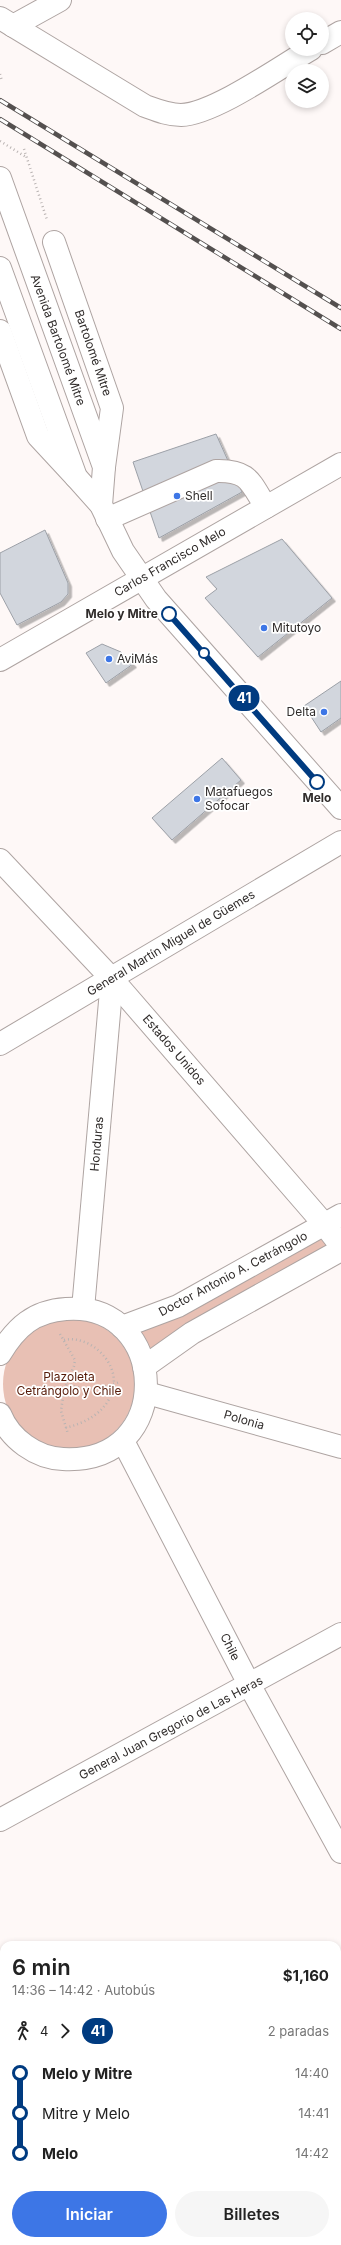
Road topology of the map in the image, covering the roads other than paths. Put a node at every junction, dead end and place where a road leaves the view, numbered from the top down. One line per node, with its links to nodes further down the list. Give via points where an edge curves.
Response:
1 (60, 0): 2 (street)
2 (6, 22): 5 (street, via 145,106 180,115 200,112 219,103)
3 (341, 32): 4 (street)
4 (329, 39)
5 (300, 56)
6 (0, 178): 11 (street, Avenida Bartolomé Mitre)
7 (54, 242): 11 (street, Bartolomé Mitre, via 112,408)
8 (0, 268): 12 (street, Avenida Bartolomé Mitre)
9 (0, 331): 12 (street, via 38,436)
10 (341, 464): 13 (street, Carlos Francisco Melo)
11 (104, 467): 14 (street, Avenida Bartolomé Mitre)
12 (76, 477): 14 (street, Avenida Bartolomé Mitre)
13 (266, 507): 14 (street, via 248,478 234,470 216,471); 15 (street, Carlos Francisco Melo)
14 (104, 512): 15 (street, Avenida Bartolomé Mitre)
15 (140, 579): 16 (street, Carlos Francisco Melo); 17 (street, Avenida Bartolomé Mitre)
16 (0, 660)
17 (341, 808)
18 (341, 842): 20 (street, General Martín Miguel de Güemes)
19 (0, 860): 20 (street, Estados Unidos)
20 (112, 979): 21 (street, General Martín Miguel de Güemes); 22 (street, Estados Unidos); 25 (street, Honduras)
21 (0, 1044)
22 (333, 1220): 23 (street, Estados Unidos); 26 (street, Doctor Antonio A. Cetrángolo, via 178,1306)
23 (341, 1246)
24 (341, 1250): 28 (street, via 192,1333)
25 (83, 1309): 26 (street, via 101,1314); 27 (street, via 59,1309 30,1319 11,1335)
26 (122, 1327): 28 (street, via 137,1346)
27 (0, 1354)
28 (144, 1367): 29 (street)
29 (147, 1393): 32 (street, via 143,1411 135,1427); 33 (street, Polonia)
30 (0, 1414): 31 (street)
31 (6, 1438): 32 (street, via 54,1459 78,1460 102,1454)
32 (123, 1441): 35 (street, Chile)
33 (341, 1447)
34 (341, 1634): 35 (street, General Juan Gregorio de Las Heras)
35 (250, 1686): 36 (street, General Juan Gregorio de Las Heras); 37 (street, Chile)
36 (0, 1820)
37 (341, 1852)

